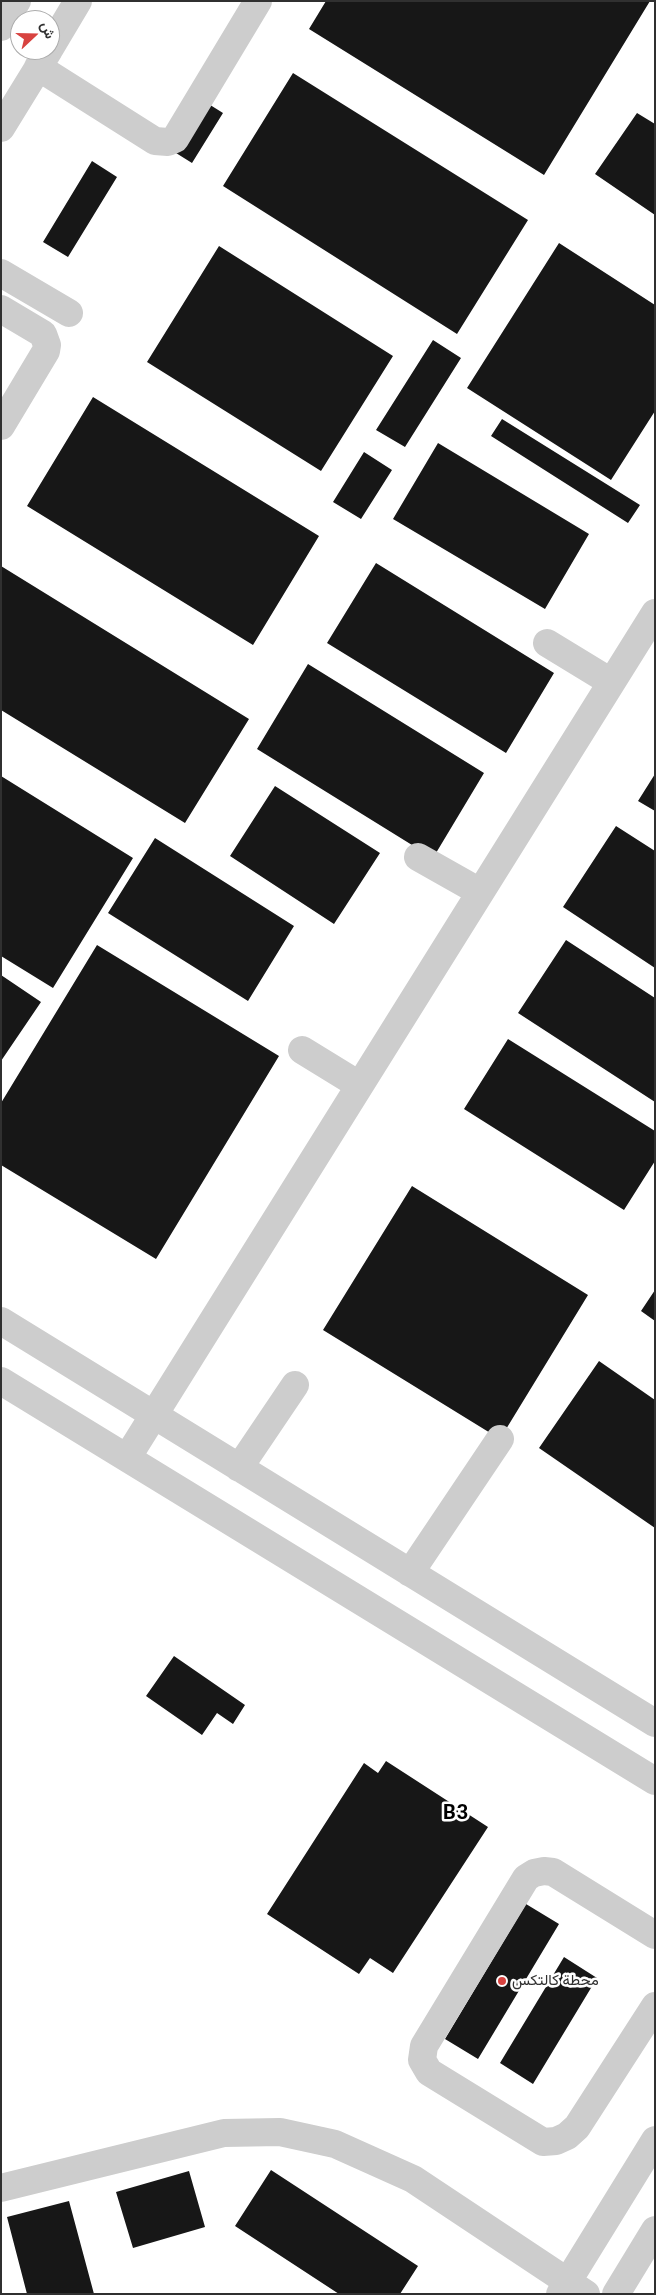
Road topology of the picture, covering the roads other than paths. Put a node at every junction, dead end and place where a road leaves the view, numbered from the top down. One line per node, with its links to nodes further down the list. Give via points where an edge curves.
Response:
1 (17, 1): 4 (street)
2 (78, 1): 5 (street)
3 (250, 4): 7 (street, via 175,138 168,142 154,141)
4 (1, 27)
5 (60, 31)
6 (43, 60): 8 (street)
7 (52, 60)
8 (1, 128)
9 (1, 273): 11 (street)
10 (1, 309): 12 (street, via 43,334 47,345)
11 (69, 313)
12 (1, 426)
13 (652, 624): 15 (street)
14 (547, 643): 15 (street)
15 (611, 682): 17 (street)
16 (418, 856): 17 (street)
17 (480, 892): 19 (street)
18 (302, 1050): 19 (street)
19 (359, 1085): 23 (street)
20 (1, 1321): 23 (street)
21 (1, 1381): 25 (street)
22 (295, 1385): 26 (street)
23 (152, 1415): 25 (street); 26 (street)
24 (500, 1439): 27 (street)
25 (126, 1458): 29 (street)
26 (239, 1468): 27 (street)
27 (410, 1573): 28 (street)
28 (655, 1723)
29 (655, 1781)
30 (655, 1934): 31 (street, via 553,1872 534,1873 526,1878 424,2046 422,2060 429,2072 543,2142 556,2141 567,2136 580,2122)
31 (655, 2006)
32 (655, 2140): 35 (street)
33 (1, 2188): 35 (street, via 224,2133 280,2132 335,2144 413,2179)
34 (655, 2230): 36 (street)
35 (571, 2290)
36 (616, 2294)

